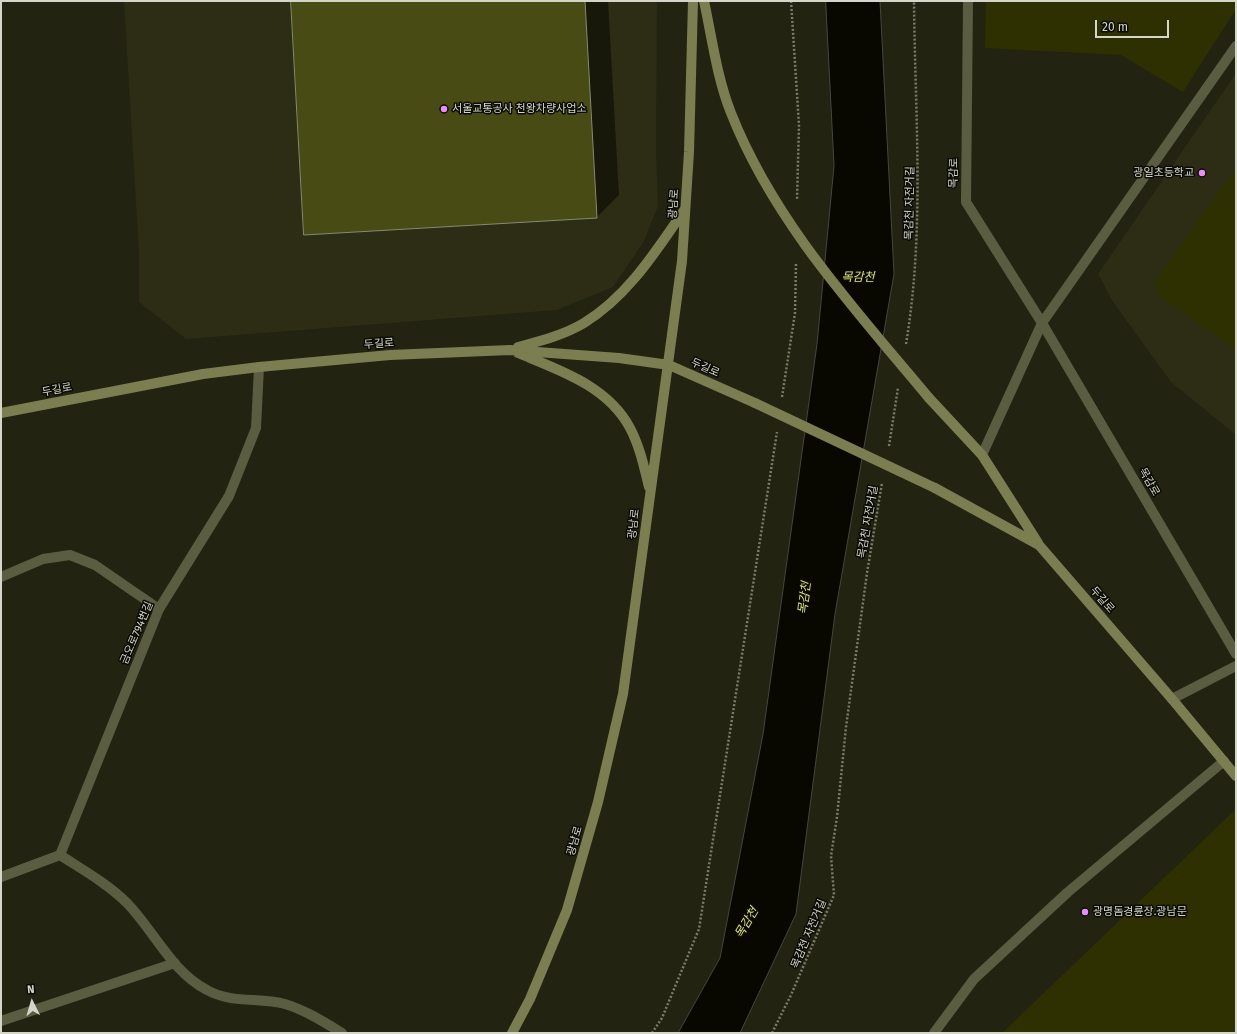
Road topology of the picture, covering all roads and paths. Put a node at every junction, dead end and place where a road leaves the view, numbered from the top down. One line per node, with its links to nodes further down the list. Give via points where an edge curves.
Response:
1 (693, 1): 8 (street, 광남로)
2 (704, 1): 20 (street, bridge, via 730,111 758,173 830,279 929,398)
3 (791, 1): 7 (path, via 799,125)
4 (914, 1): 12 (path, 목감천 자전거길, via 918,228 912,304)
5 (968, 1): 10 (street, 목감로, via 966,202)
6 (1236, 46): 10 (street)
7 (797, 204)
8 (685, 209): 11 (street, via 628,287 605,307 583,323 550,338); 13 (street, 광남로, via 682,261)
9 (796, 258): 16 (path, via 794,314)
10 (1042, 323): 20 (street); 26 (street, 목감로)
11 (510, 350): 13 (street, 두길로, via 604,356); 14 (street, 두길로, via 390,355); 22 (street, via 579,380 602,395 617,410 630,427 639,449)
12 (904, 352)
13 (668, 365): 22 (street, 광남로); 23 (street, 두길로, bridge, via 935,488)
14 (259, 367): 17 (street, 두길로, via 203,374); 25 (street, 금오로794번길, via 256,428 232,490)
15 (899, 383): 19 (path)
16 (782, 400)
17 (1, 413)
18 (777, 431): 37 (path, via 699,929 662,1018)
19 (888, 446)
20 (982, 456): 23 (street)
21 (883, 478): 38 (path, 목감천 자전거길, via 867,573 830,856 834,895)
22 (650, 491): 36 (street, 광남로, via 623,694 598,802 567,910 530,999)
23 (1039, 545): 28 (street, 두길로)
24 (1, 577): 25 (street, via 43,559 70,555 95,565)
25 (159, 609): 31 (street, 금오로794번길)
26 (1236, 654)
27 (1236, 666): 28 (street)
28 (1172, 699): 29 (street, 두길로)
29 (1224, 761): 30 (street, 두길로); 39 (street, via 1068,892 974,979)
30 (1236, 776)
31 (60, 855): 32 (street); 33 (street, via 111,888 127,903)
32 (1, 878)
33 (175, 963): 34 (street); 35 (street, via 192,980 224,998 284,1004)
34 (1, 1021)
35 (342, 1033)
36 (512, 1033)
37 (652, 1033)
38 (772, 1033)
39 (934, 1033)

